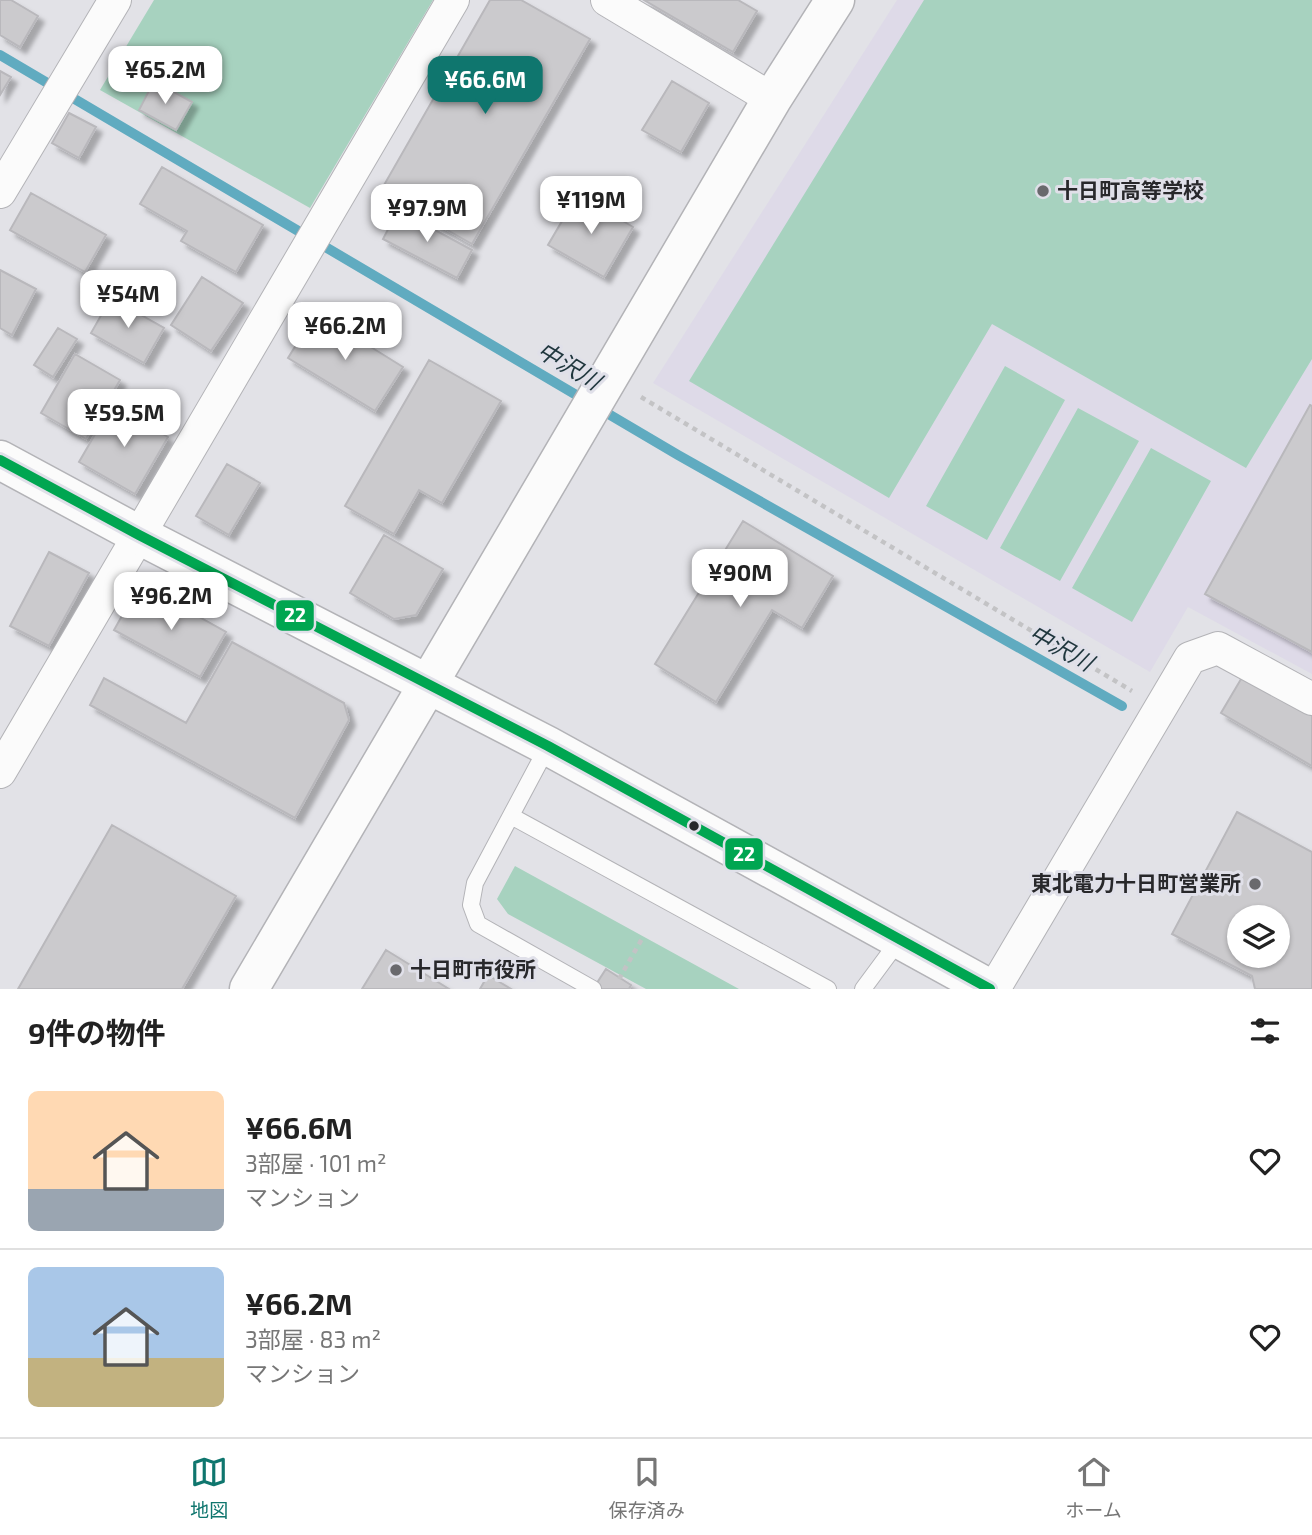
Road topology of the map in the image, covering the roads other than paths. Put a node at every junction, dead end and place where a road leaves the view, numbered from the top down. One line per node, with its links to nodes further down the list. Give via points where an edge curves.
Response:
1 (115, 0): 6 (street)
2 (453, 0): 8 (street)
3 (607, 0): 5 (street)
4 (835, 0): 5 (street)
5 (772, 99): 9 (street)
6 (0, 192)
7 (0, 460): 8 (street)
8 (139, 536): 9 (street); 12 (street)
9 (427, 683): 11 (street); 15 (street)
10 (1312, 699): 19 (street, via 1218,648 1190,658)
11 (548, 746): 13 (lane); 14 (street)
12 (0, 772)
13 (511, 816): 16 (lane, via 475,883 471,905 478,924); 17 (lane)
14 (900, 939): 18 (lane); 19 (street)
15 (249, 989)
16 (593, 989)
17 (828, 989)
18 (863, 989)
19 (992, 989)

